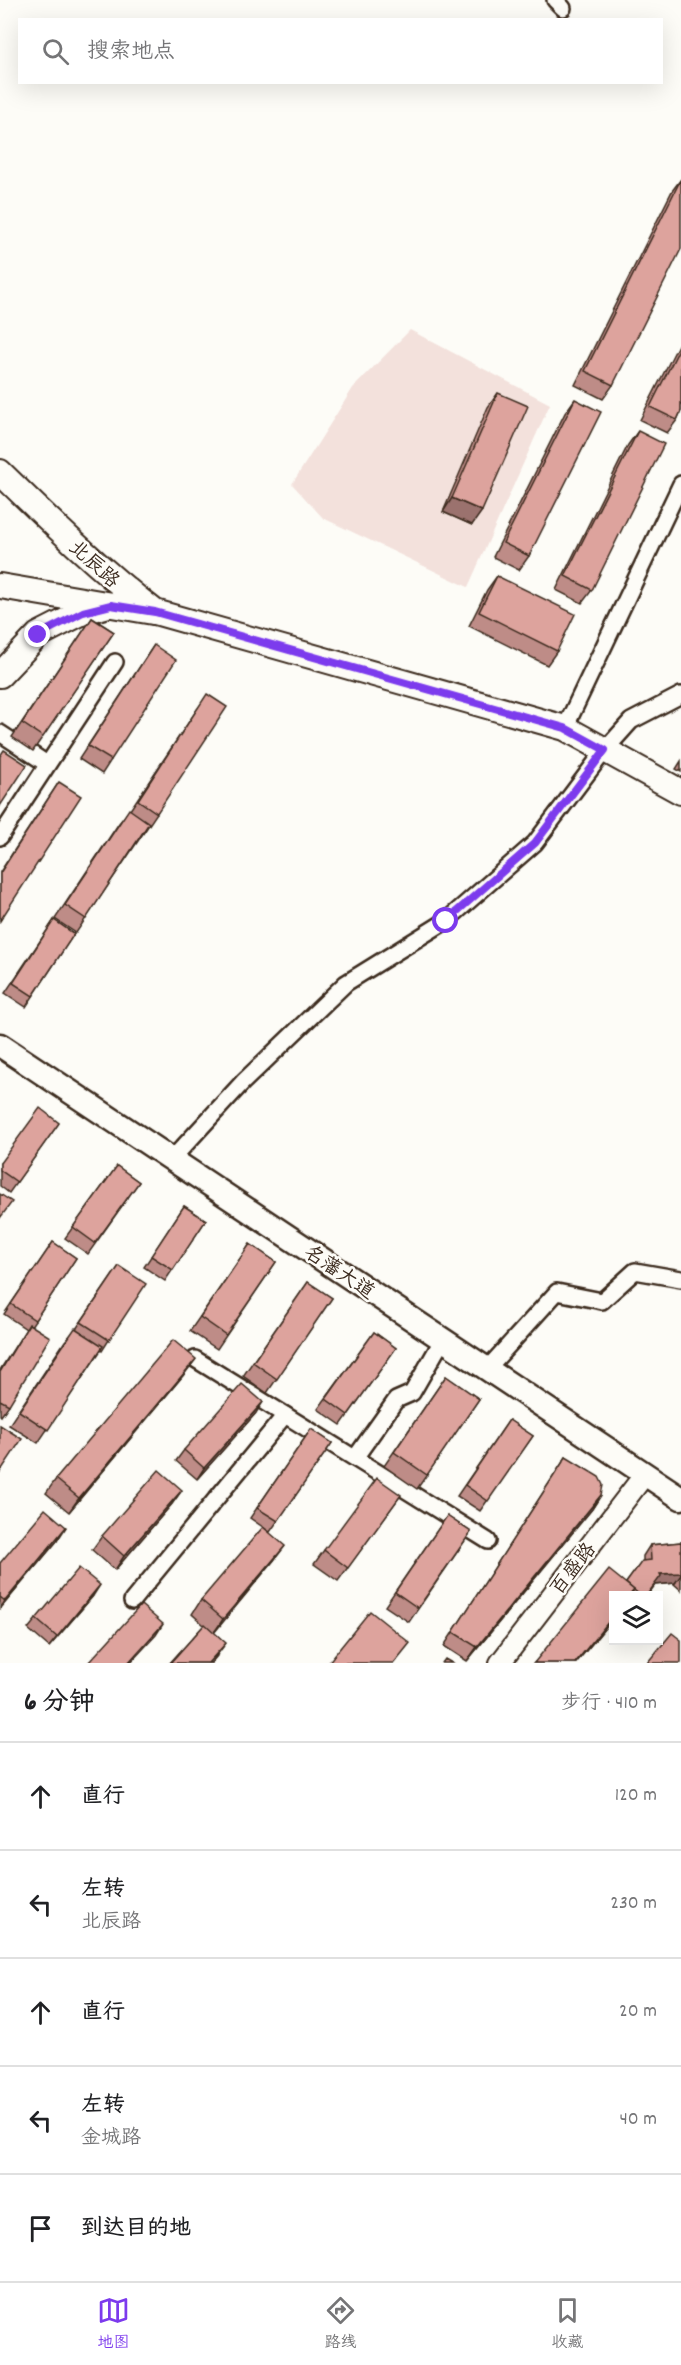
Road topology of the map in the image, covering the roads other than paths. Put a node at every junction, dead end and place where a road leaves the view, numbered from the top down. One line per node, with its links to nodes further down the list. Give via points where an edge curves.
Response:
1 (0, 472): 5 (main road, 北辰路, via 60,531)
2 (681, 484): 9 (street)
3 (0, 586): 4 (main road)
4 (111, 605): 5 (main road); 7 (main road, via 83,612 38,635)
5 (155, 612): 9 (main road, 北辰路)
6 (115, 662): 12 (street)
7 (0, 675)
8 (681, 695): 11 (street, via 631,721)
9 (565, 728): 11 (main road, 北辰路)
10 (0, 734): 12 (street)
11 (605, 750): 13 (main road, 北辰路); 16 (street, via 535,843 446,921 346,983 243,1082)
12 (47, 764): 14 (street)
13 (681, 792)
14 (0, 837)
15 (0, 1045): 16 (main road, 名藩大道)
16 (172, 1159): 18 (main road, 名藩大道)
17 (681, 1279): 20 (street, via 635,1271 602,1301 557,1292)
18 (443, 1340): 20 (main road, 名藩大道); 22 (street, via 412,1393 396,1400)
19 (195, 1359): 21 (street)
20 (487, 1369): 23 (main road, 名藩大道)
21 (285, 1415): 22 (street); 26 (street)
22 (355, 1458): 25 (street)
23 (645, 1474): 24 (main road, 名藩大道); 27 (street, 百盛路)
24 (681, 1498)
25 (488, 1541)
26 (132, 1601)
27 (500, 1663)

